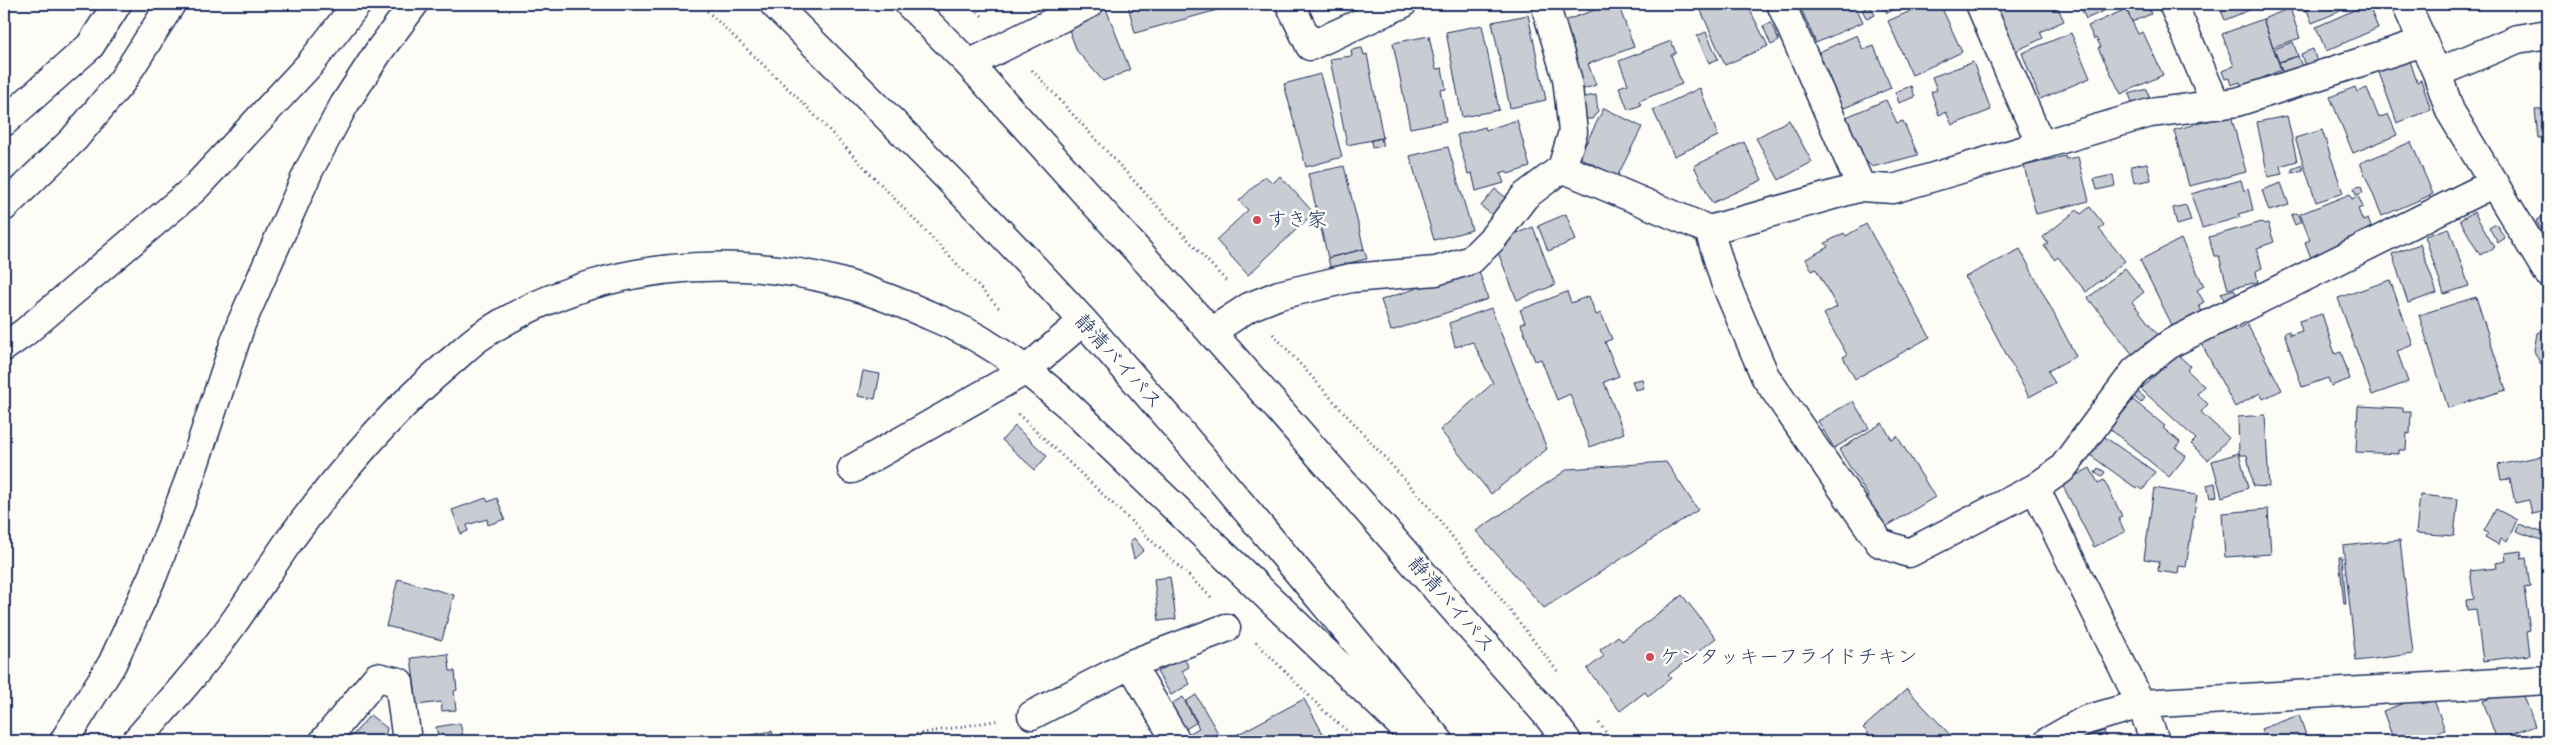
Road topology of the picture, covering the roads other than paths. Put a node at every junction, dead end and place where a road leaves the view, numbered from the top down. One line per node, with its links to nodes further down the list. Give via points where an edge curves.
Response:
1 (117, 4): 20 (main road, via 90,46)
2 (171, 4): 25 (main road, via 122,81 74,139)
3 (358, 4): 30 (main road, via 310,64 194,190)
4 (414, 4): 39 (main road, via 344,105 309,170 242,324 153,575 112,664)
5 (774, 4): 28 (main road, 静清バイパス, via 988,218)
6 (909, 4): 17 (main road, 静清バイパス)
7 (1089, 4): 17 (main road)
8 (1290, 4): 9 (main road, via 1310,46)
9 (1402, 4)
10 (1545, 4): 22 (main road, via 1567,78 1573,132)
11 (1781, 4): 24 (main road)
12 (1980, 4): 21 (main road)
13 (2173, 4): 19 (main road)
14 (2406, 4): 16 (main road)
15 (2548, 34): 18 (main road, via 2517,39)
16 (2423, 42): 18 (main road); 19 (main road, via 2238,102)
17 (969, 64): 29 (main road, 静清バイパス)
18 (2436, 73): 23 (main road, via 2450,111)
19 (2216, 105): 21 (main road, via 2150,113)
20 (4, 122)
21 (2041, 145): 24 (main road, via 1893,189)
22 (1562, 168): 26 (main road); 29 (main road, via 1525,196 1493,238 1471,260 1436,271 1351,278 1279,295 1248,307)
23 (2494, 183): 27 (main road); 33 (main road, via 2171,342 2135,371 2062,469)
24 (1861, 188): 26 (main road)
25 (4, 207)
26 (1709, 230): 33 (main road, via 1725,282 1766,376 1880,543 1909,553)
27 (2548, 273)
28 (1083, 321): 31 (main road); 45 (main road, 静清バイパス, via 1147,392)
29 (1211, 332): 46 (main road, 静清バイパス)
30 (4, 347)
31 (1026, 370): 32 (main road); 40 (main road, via 985,342 880,294 827,277 774,269 708,266 644,271 596,282 540,303 480,336 412,394 348,467 290,540 229,630); 44 (main road, via 1066,404)
32 (852, 469)
33 (2035, 488): 37 (main road)
34 (1226, 628): 35 (main road)
35 (1131, 664): 38 (main road); 43 (main road)
36 (2548, 680): 37 (main road)
37 (2142, 704): 47 (main road, via 2086,720); 48 (main road)
38 (1032, 715)
39 (64, 741)
40 (136, 741)
41 (324, 741): 42 (main road, via 377,677 399,682)
42 (407, 741)
43 (1176, 741)
44 (1418, 741)
45 (1439, 741)
46 (1567, 741)
47 (2049, 741)
48 (2156, 741)

